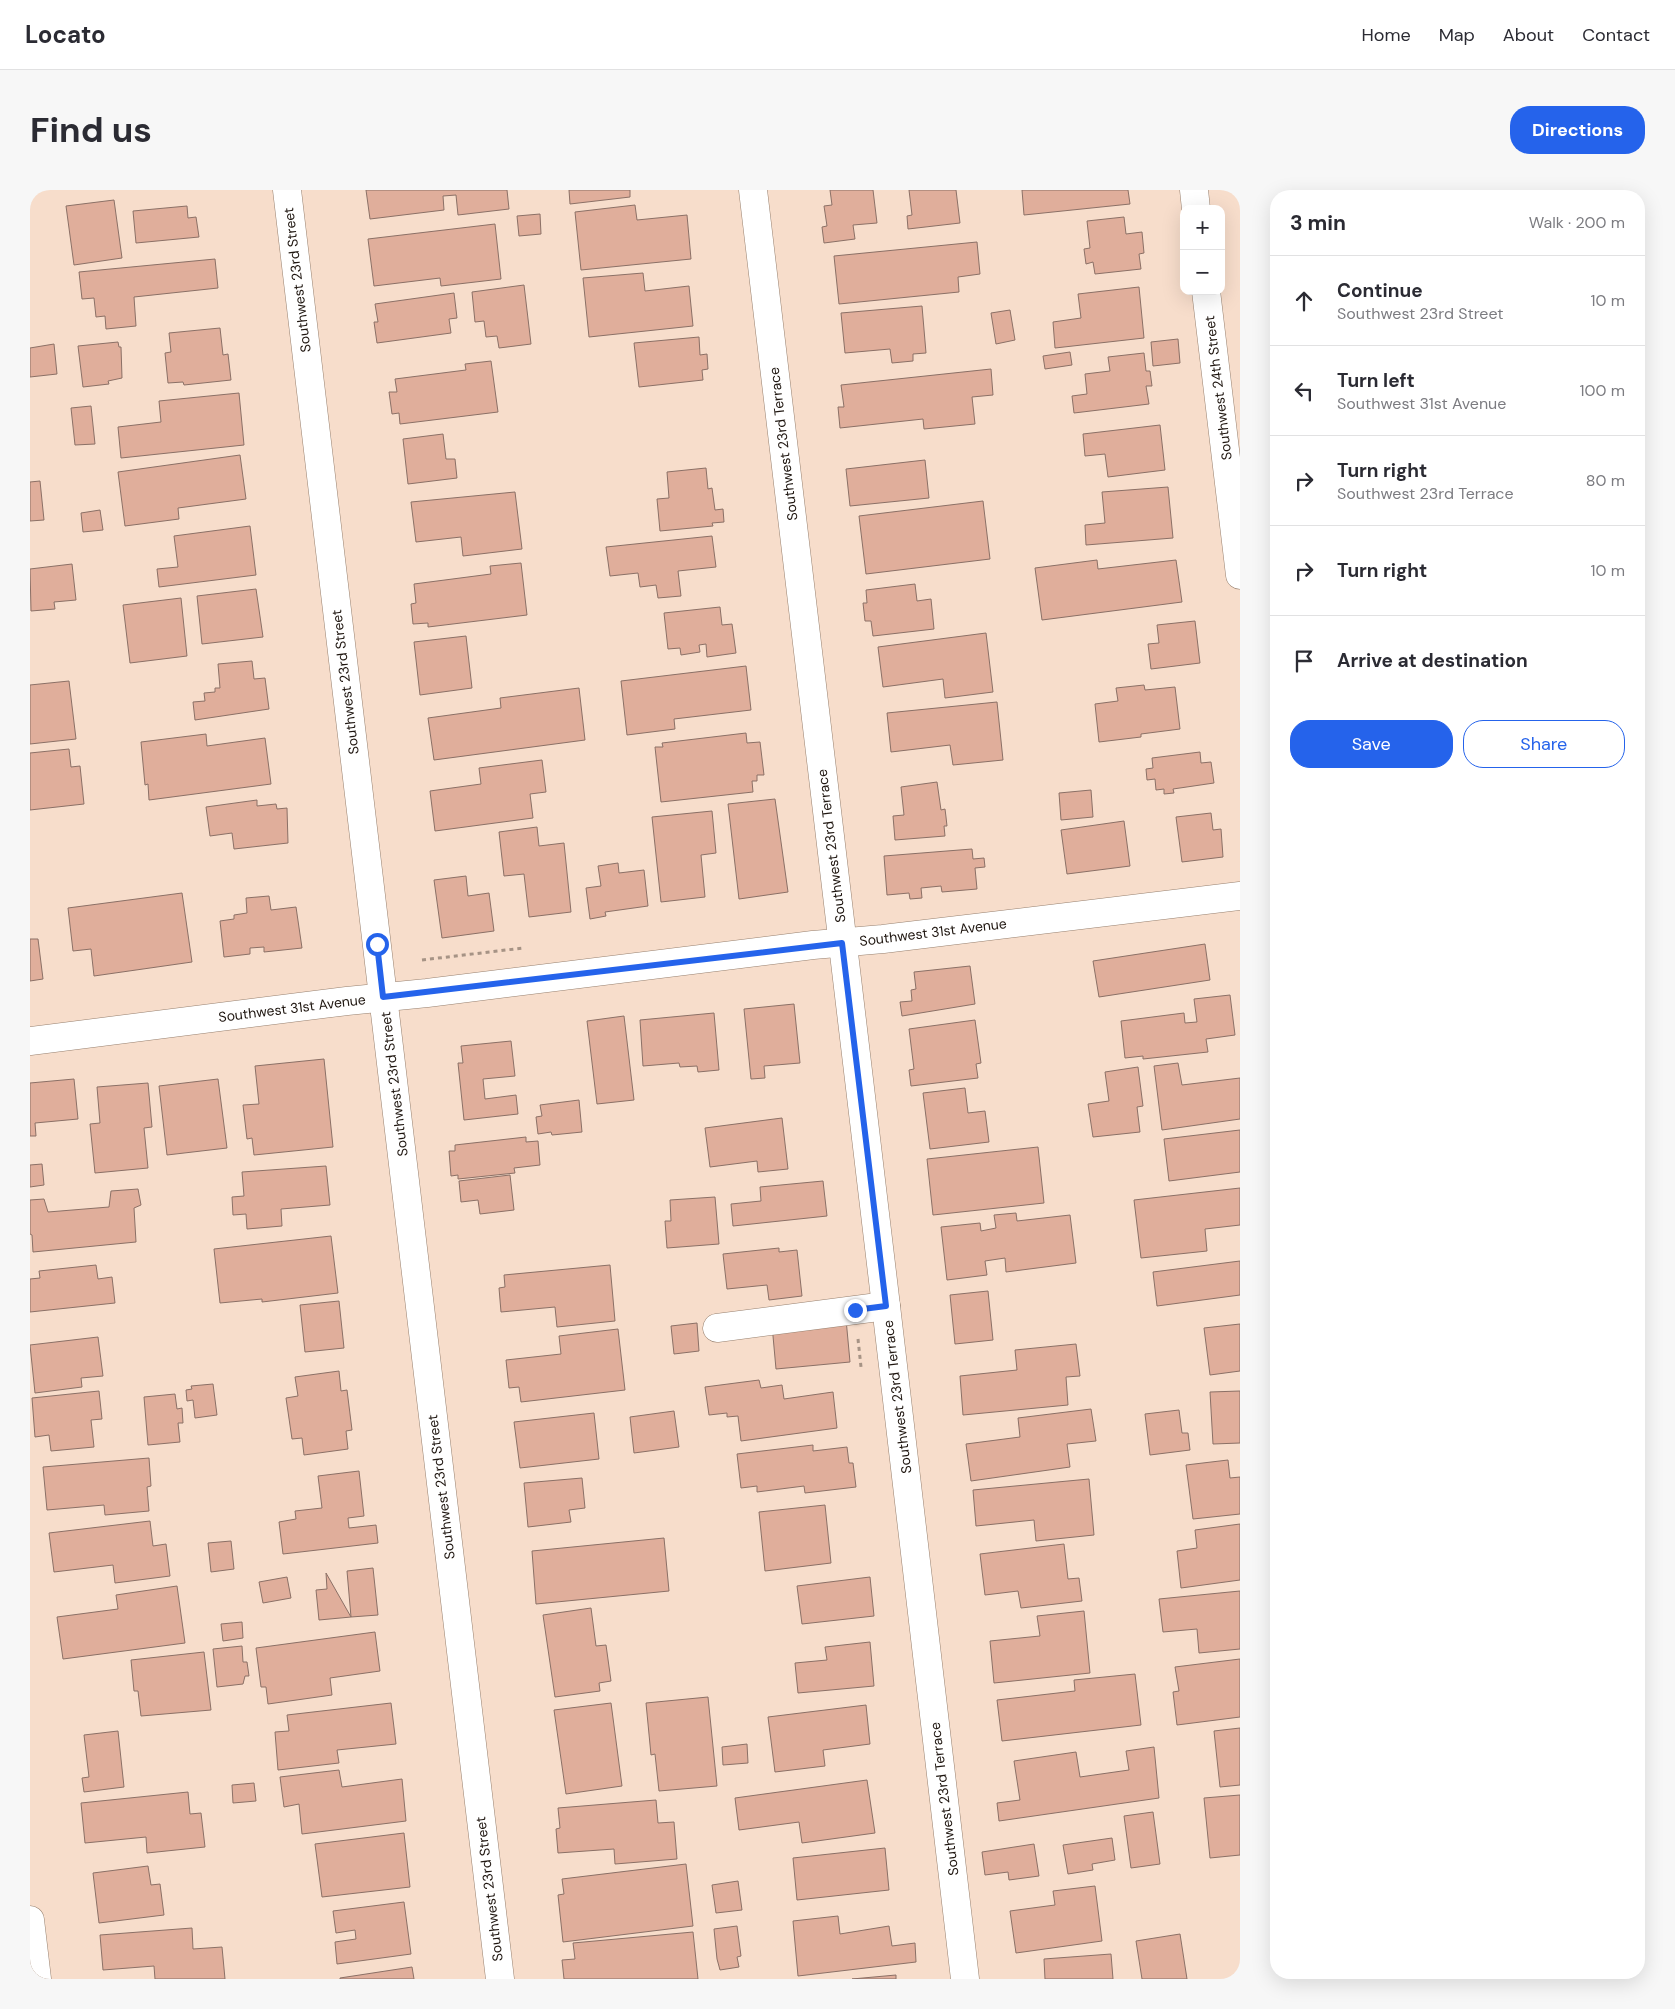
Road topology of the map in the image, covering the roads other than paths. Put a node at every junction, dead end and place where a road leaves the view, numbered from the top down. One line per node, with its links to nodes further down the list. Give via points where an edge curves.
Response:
1 (287, 190): 9 (street, Southwest 23rd Street)
2 (753, 190): 8 (street, Southwest 23rd Terrace)
3 (1194, 190): 4 (street)
4 (1196, 205)
5 (1206, 295): 6 (street, Southwest 24th Street)
6 (1240, 575)
7 (1240, 896): 8 (street, Southwest 31st Avenue)
8 (842, 943): 9 (street, Southwest 31st Avenue); 11 (street, Southwest 23rd Terrace)
9 (383, 997): 10 (street, Southwest 31st Avenue); 15 (street, Southwest 23rd Street)
10 (30, 1041)
11 (886, 1306): 12 (street); 16 (street, Southwest 23rd Terrace)
12 (717, 1328)
13 (30, 1920): 14 (street)
14 (37, 1979)
15 (500, 1979)
16 (965, 1979)

